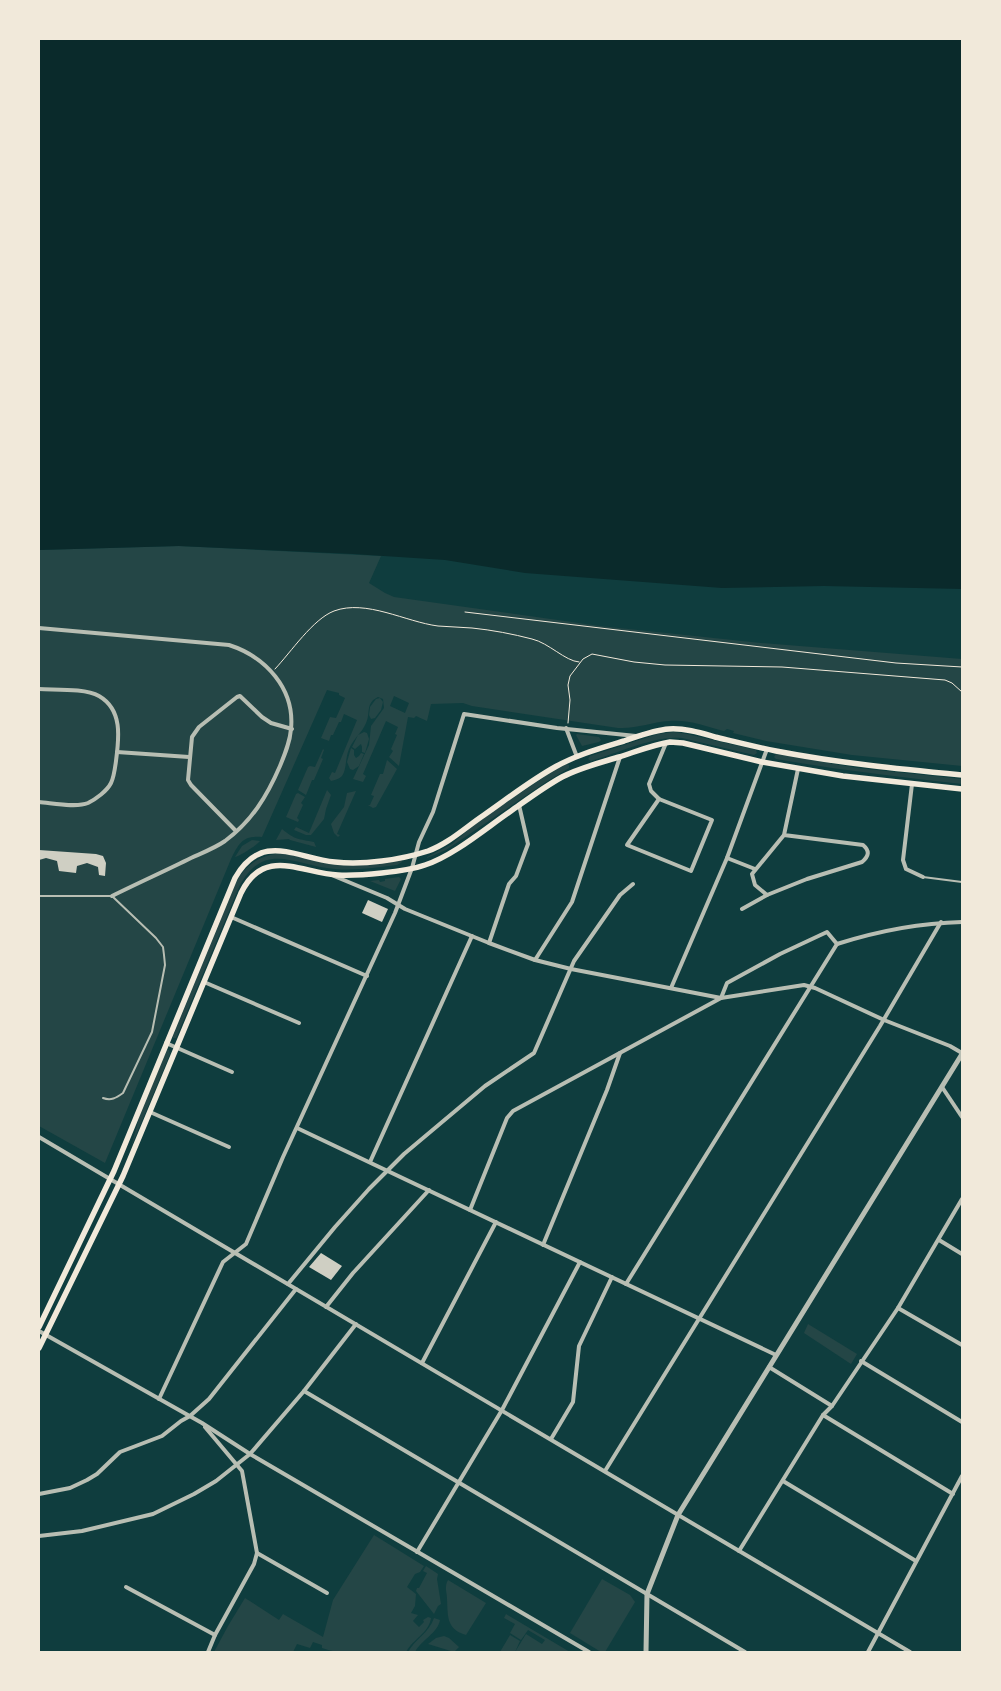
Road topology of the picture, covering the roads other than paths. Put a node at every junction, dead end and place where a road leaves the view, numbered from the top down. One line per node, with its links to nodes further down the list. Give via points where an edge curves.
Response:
1 (39, 628): 4 (street, via 229,645 251,654 273,672 285,690)
2 (39, 689): 8 (street, via 88,692 101,697 111,707 118,723)
3 (566, 728): 5 (street); 10 (street); 23 (street, via 464,714)
4 (292, 729): 9 (street, via 271,723 243,697 237,696 192,737); 21 (street, via 269,790 252,816)
5 (638, 736): 7 (main road, via 664,729 680,729); 10 (main road)
6 (666, 743): 11 (main road); 12 (main road, via 683,743); 18 (street, via 649,784)
7 (767, 749): 12 (street); 15 (main road, via 846,763)
8 (117, 752): 9 (street); 19 (street, via 112,782 93,800 79,805)
9 (189, 757): 21 (street, via 188,780)
10 (577, 757): 14 (lane); 23 (main road, via 548,771 441,844)
11 (620, 757): 14 (main road); 42 (street, via 572,902)
12 (762, 762): 13 (main road); 24 (street)
13 (798, 768): 16 (main road); 22 (street)
14 (582, 769): 20 (main road, via 560,778)
15 (962, 775)
16 (912, 784): 17 (main road); 28 (street, via 903,860 906,869)
17 (962, 789)
18 (659, 799): 18 (street, via 627,844 691,871 712,820)
19 (39, 802)
20 (519, 805): 25 (main road, via 445,856); 40 (street, via 528,844 516,876 509,884)
21 (236, 832): 33 (street, via 223,842)
22 (784, 835): 26 (street); 31 (street, via 863,845 868,852 862,862)
23 (416, 854): 25 (street); 51 (main road, via 341,862 272,851 259,854 244,864 234,878)
24 (727, 858): 26 (street); 47 (street)
25 (412, 868): 27 (main road); 34 (street)
26 (755, 870): 31 (street, via 752,874 755,885)
27 (328, 874): 34 (street); 36 (main road, via 286,865 265,868 248,881)
28 (923, 877): 29 (lane)
29 (962, 882)
30 (633, 884): 43 (street, via 620,895)
31 (767, 895): 35 (street)
32 (39, 896): 33 (lane)
33 (112, 896): 57 (lane, via 163,947 165,965 152,1032 126,1087 117,1098)
34 (398, 905): 39 (street); 44 (street)
35 (742, 909)
36 (231, 917): 44 (street); 45 (main road)
37 (941, 922): 38 (street); 41 (street, via 889,929); 49 (street)
38 (962, 922)
39 (472, 936): 40 (street); 63 (street)
40 (489, 944): 42 (street)
41 (837, 944): 46 (street); 48 (street, via 827,932 728,983)
42 (535, 960): 43 (street)
43 (571, 969): 47 (street); 64 (street, via 534,1053 463,1104)
44 (367, 976): 60 (street)
45 (204, 982): 50 (street); 52 (main road)
46 (809, 986): 48 (street); 49 (street); 78 (street)
47 (671, 988): 48 (street)
48 (721, 998): 53 (street)
49 (884, 1020): 54 (street, via 950,1046); 82 (street)
50 (299, 1023)
51 (166, 1042): 52 (street); 65 (main road)
52 (177, 1047): 55 (street); 58 (main road)
53 (620, 1053): 69 (street, via 510,1114); 72 (street, via 608,1090)
54 (962, 1054): 56 (street)
55 (232, 1072)
56 (942, 1087): 59 (street); 89 (street)
57 (103, 1098)
58 (150, 1112): 62 (street); 66 (main road)
59 (962, 1117)
60 (297, 1128): 63 (street); 73 (street, via 246,1244)
61 (39, 1137): 65 (street)
62 (229, 1147)
63 (370, 1162): 64 (street)
64 (388, 1171): 67 (street); 77 (street, via 334,1227)
65 (110, 1180): 66 (street); 84 (main road)
66 (119, 1185): 73 (street); 86 (main road)
67 (429, 1190): 69 (street); 80 (street)
68 (962, 1199): 71 (street)
69 (470, 1210): 70 (street)
70 (496, 1222): 72 (street); 91 (street)
71 (939, 1240): 74 (street); 81 (street)
72 (543, 1244): 75 (street)
73 (235, 1253): 77 (street); 94 (street, via 223,1262)
74 (962, 1254)
75 (580, 1262): 76 (street); 96 (street)
76 (612, 1277): 78 (street); 101 (street, via 579,1346 573,1402)
77 (288, 1284): 79 (street)
78 (626, 1284): 82 (street)
79 (296, 1289): 80 (street); 98 (street, via 209,1399)
80 (326, 1306): 83 (street)
81 (898, 1308): 87 (street); 90 (street)
82 (699, 1318): 89 (street); 104 (street)
83 (356, 1324): 91 (street); 93 (street)
84 (39, 1327)
85 (39, 1331): 86 (street)
86 (46, 1334): 88 (main road); 94 (street)
87 (962, 1345)
88 (39, 1348)
89 (776, 1355): 92 (street)
90 (861, 1361): 95 (street); 99 (street)
91 (422, 1362): 96 (street)
92 (768, 1367): 95 (street); 110 (street)
93 (304, 1391): 102 (street); 107 (street)
94 (159, 1399): 98 (street)
95 (832, 1406): 97 (street)
96 (502, 1410): 101 (street); 107 (street)
97 (823, 1415): 106 (street); 109 (street)
98 (190, 1416): 100 (street); 108 (street, via 162,1436 120,1452 87,1480 70,1488)
99 (962, 1422)
100 (202, 1423): 102 (street); 103 (street)
101 (550, 1439): 104 (street)
102 (250, 1454): 103 (street); 113 (street)
103 (238, 1464): 111 (street, via 194,1494 153,1514 82,1532); 114 (street, via 244,1476)
104 (605, 1471): 110 (street)
105 (962, 1476): 109 (street)
106 (783, 1481): 112 (street); 115 (street)
107 (458, 1483): 113 (street); 118 (street)
108 (39, 1494)
109 (953, 1494): 115 (street)
110 (678, 1515): 112 (street); 118 (street)
111 (39, 1536)
112 (739, 1551): 119 (street)
113 (417, 1552): 122 (street)
114 (257, 1553): 117 (street); 120 (street)
115 (916, 1562): 119 (street)
116 (126, 1587): 120 (street)
117 (326, 1593)
118 (647, 1594): 123 (street); 124 (street)
119 (878, 1633): 125 (street); 126 (street)
120 (215, 1635): 121 (street)
121 (208, 1652)
122 (589, 1652)
123 (646, 1652)
124 (745, 1652)
125 (868, 1652)
126 (910, 1652)

